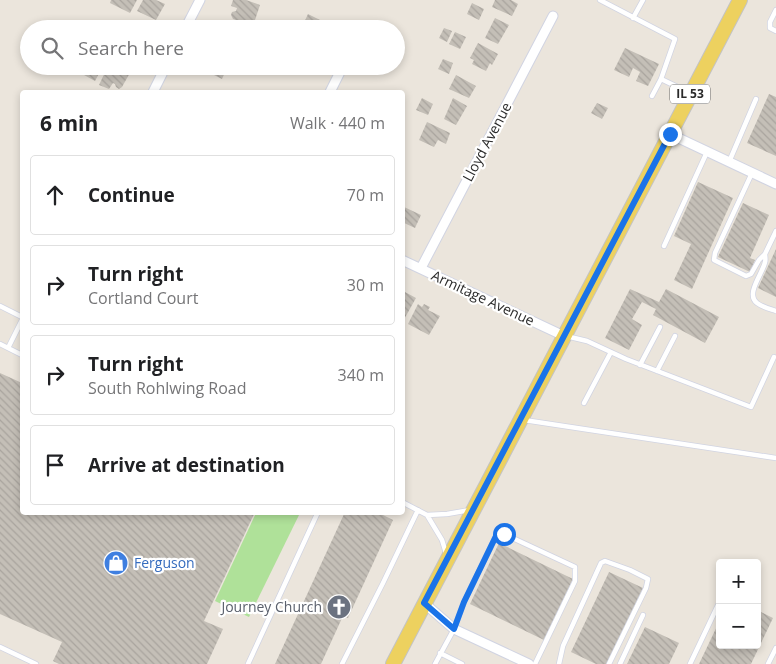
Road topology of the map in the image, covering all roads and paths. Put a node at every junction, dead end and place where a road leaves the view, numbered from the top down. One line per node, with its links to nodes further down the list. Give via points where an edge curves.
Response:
1 (200, 0): 8 (street)
2 (600, 0): 7 (lane)
3 (642, 0): 7 (lane)
4 (740, 0): 15 (main road, IL 53)
5 (776, 10): 9 (lane, via 770,22 770,28)
6 (553, 16): 27 (street, Lloyd Avenue)
7 (633, 18): 12 (lane, via 674,40)
8 (190, 20)
9 (776, 31)
10 (162, 75): 13 (street)
11 (338, 75): 14 (street)
12 (661, 79): 15 (lane); 16 (lane)
13 (154, 90)
14 (331, 90)
15 (691, 93): 18 (main road, IL 53)
16 (652, 96)
17 (756, 99): 20 (lane)
18 (670, 134): 19 (street); 33 (main road, IL 53)
19 (707, 152): 20 (street); 24 (lane)
20 (729, 162): 21 (street)
21 (752, 173): 22 (street); 25 (lane, via 714,260 746,276)
22 (776, 184)
23 (776, 231): 25 (lane)
24 (664, 246)
25 (765, 254): 29 (lane, via 753,296 758,304)
26 (405, 261): 27 (street, Armitage Avenue)
27 (421, 268): 33 (street, Armitage Avenue)
28 (0, 306): 30 (lane)
29 (776, 311)
30 (20, 317)
31 (20, 322): 36 (lane)
32 (660, 327): 40 (lane)
33 (564, 336): 37 (lane, via 587,340); 43 (main road, IL 53)
34 (675, 336): 41 (lane)
35 (0, 344): 36 (lane)
36 (8, 348): 38 (lane)
37 (611, 352): 40 (lane); 42 (lane)
38 (20, 354)
39 (774, 357): 41 (lane, via 751,407)
40 (640, 364): 41 (lane)
41 (657, 371)
42 (584, 403)
43 (521, 419): 44 (lane); 47 (main road, IL 53)
44 (776, 458)
45 (405, 504): 46 (lane)
46 (418, 510): 49 (lane); 61 (lane)
47 (473, 510): 49 (lane); 50 (main road, IL 53)
48 (317, 515): 60 (lane)
49 (427, 515): 50 (lane, via 442,540)
50 (448, 558): 51 (main road, IL 53)
51 (424, 603): 54 (street); 62 (main road, IL 53)
52 (718, 604): 69 (lane)
53 (643, 615): 68 (lane)
54 (454, 629): 57 (lane); 58 (street); 65 (lane, via 496,536 504,534 575,567 575,581)
55 (0, 647): 59 (lane)
56 (776, 648): 70 (lane)
57 (440, 653): 63 (lane); 64 (lane)
58 (524, 663)
59 (36, 664)
60 (248, 664)
61 (342, 664)
62 (392, 664)
63 (435, 664)
64 (462, 664)
65 (535, 664)
66 (559, 664): 67 (lane, via 563,646 601,563 605,561 648,579)
67 (609, 664)
68 (620, 664)
69 (690, 664)
70 (768, 664)

